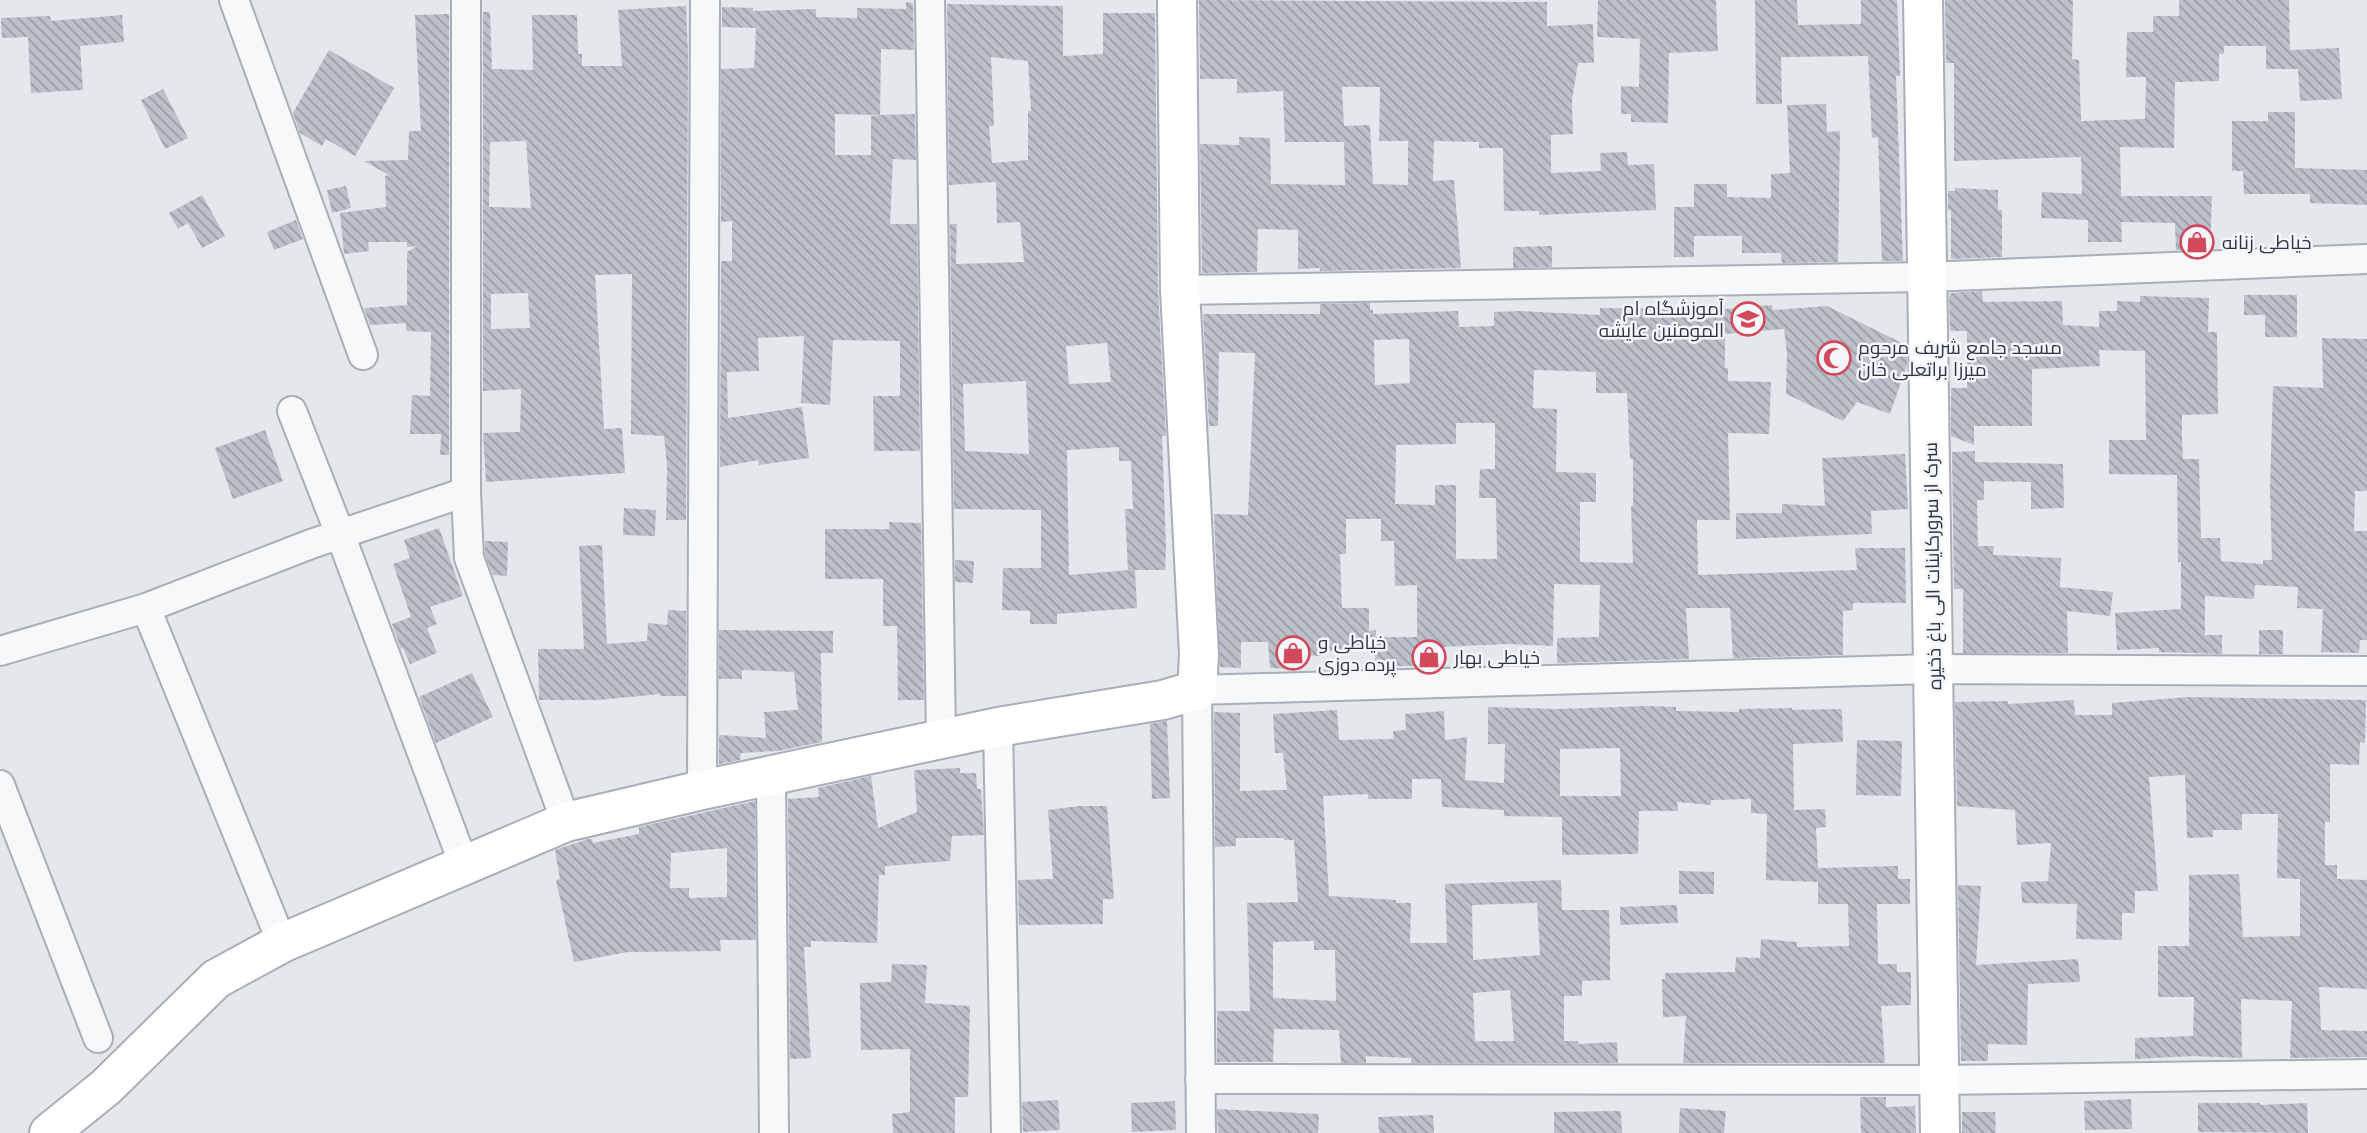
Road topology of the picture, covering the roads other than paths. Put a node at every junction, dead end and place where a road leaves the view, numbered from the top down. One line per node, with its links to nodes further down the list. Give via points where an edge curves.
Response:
1 (234, 0): 10 (street)
2 (466, 0): 12 (street)
3 (705, 0): 23 (street)
4 (930, 0): 20 (street)
5 (1177, 0): 9 (street)
6 (1923, 0): 8 (street, سرک از سرورکاینات الی باغ ذخیره)
7 (2367, 260): 8 (street)
8 (1927, 277): 9 (street); 16 (street, سرک از سرورکاینات الی باغ ذخیره)
9 (1180, 290): 18 (street)
10 (363, 355)
11 (292, 411): 13 (street)
12 (466, 492): 13 (street); 24 (street, via 469,558)
13 (340, 534): 14 (street); 25 (street)
14 (146, 608): 15 (street); 26 (street)
15 (0, 651)
16 (1933, 669): 17 (street); 18 (street); 30 (street, سرک از سرورکاینات الی باغ ذخیره)
17 (2367, 671)
18 (1197, 690): 19 (street, via 1163,700); 29 (street)
19 (998, 727): 20 (street); 33 (street)
20 (941, 740): 21 (street)
21 (771, 775): 23 (street); 32 (street)
22 (0, 785): 27 (street)
23 (702, 790): 24 (street)
24 (566, 822): 25 (street)
25 (464, 866): 26 (street)
26 (282, 943): 31 (street, via 216,979 106,1087)
27 (98, 1038)
28 (2367, 1074): 30 (street)
29 (1200, 1079): 30 (street); 34 (street)
30 (1939, 1080): 35 (street, سرک از سرورکاینات الی باغ ذخیره)
31 (49, 1133)
32 (774, 1133)
33 (1006, 1133)
34 (1201, 1133)
35 (1940, 1133)

